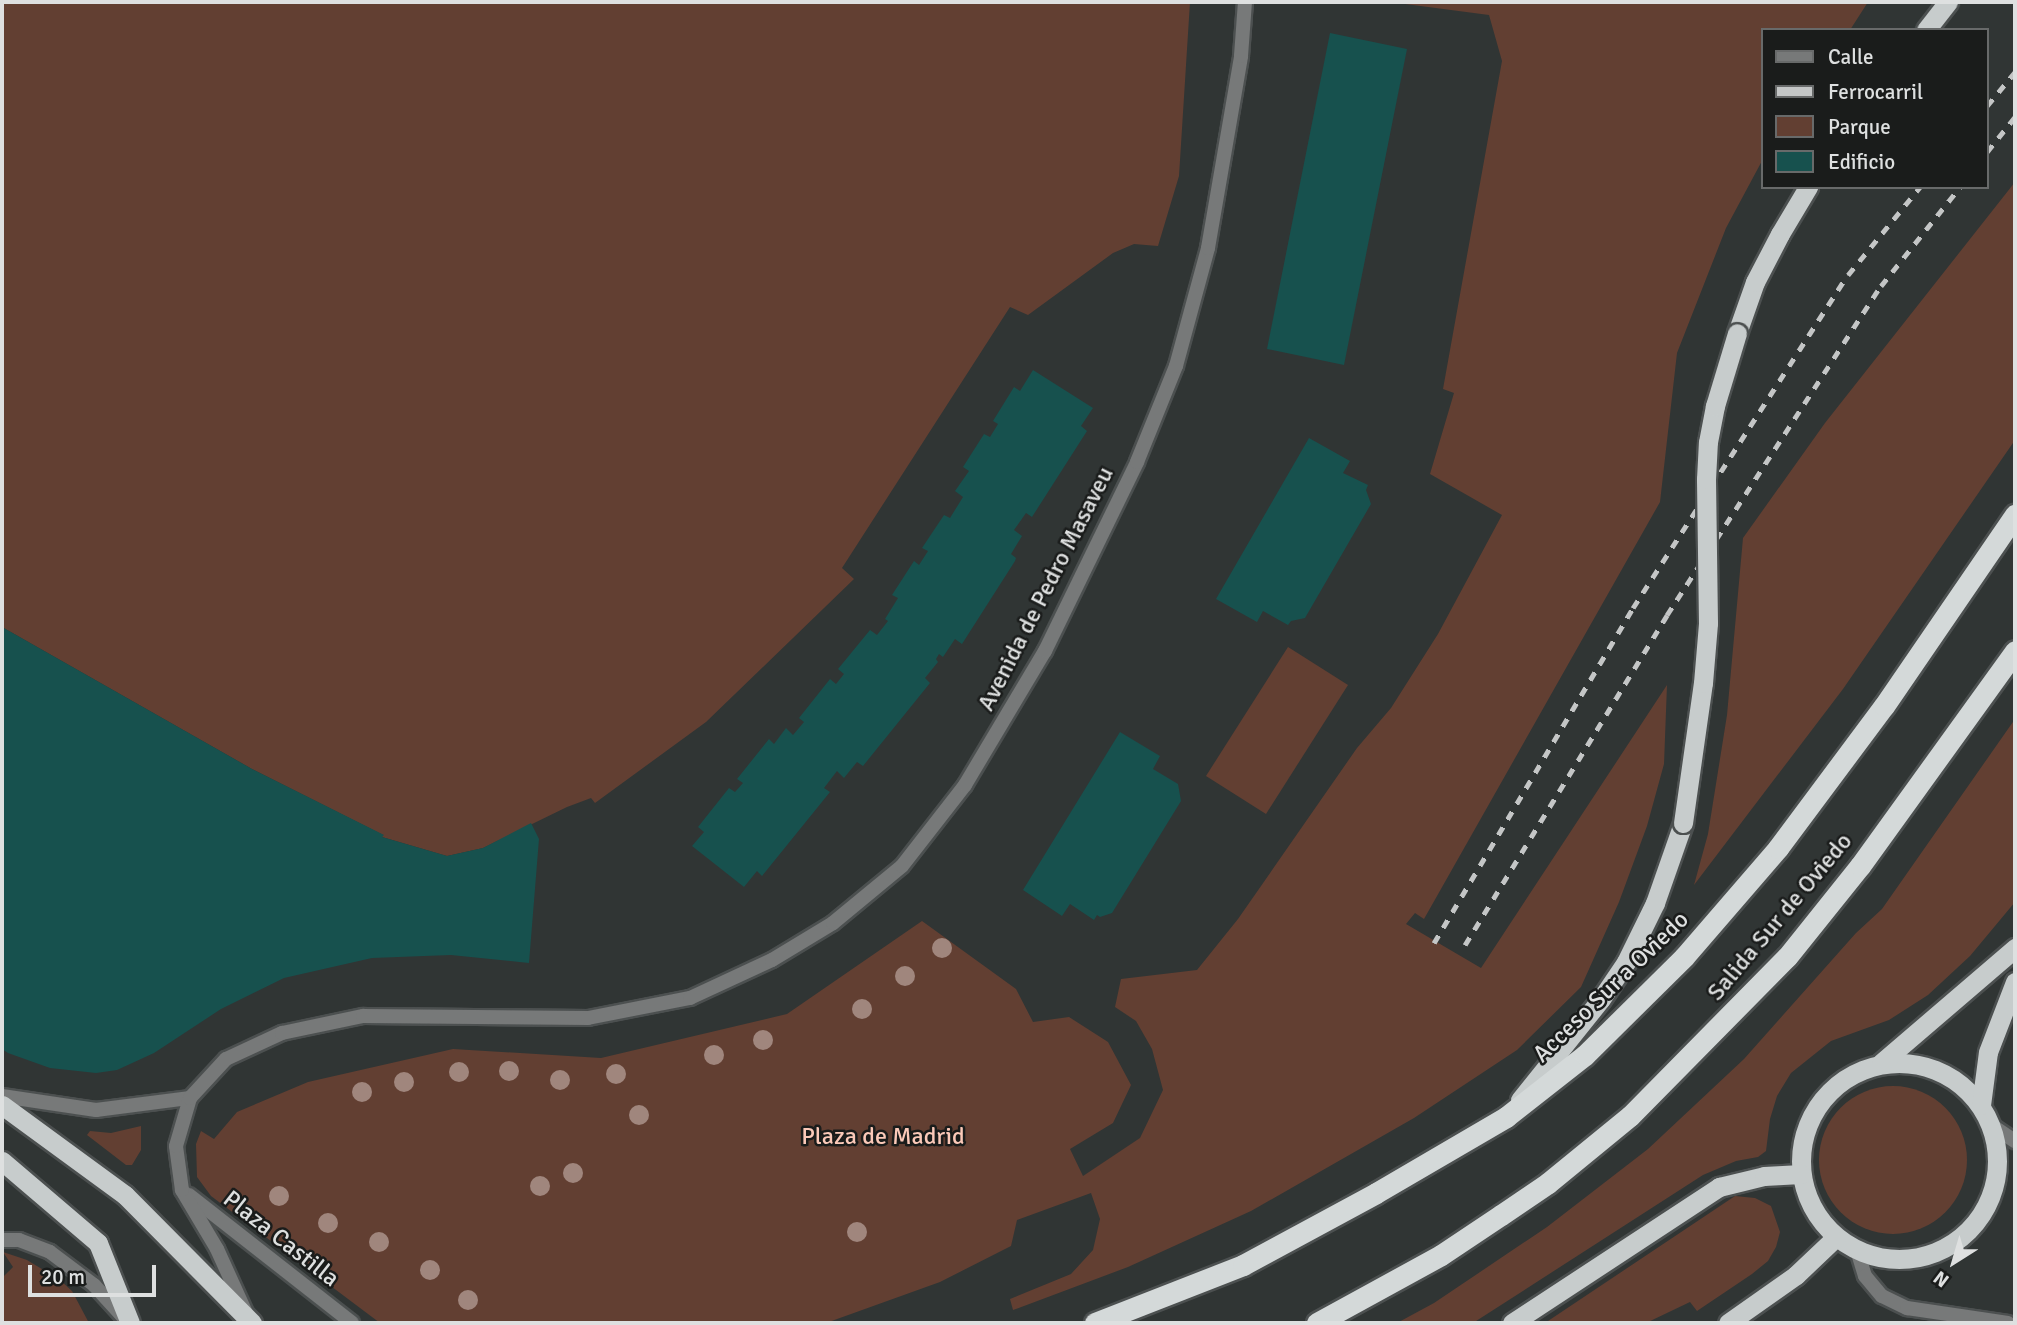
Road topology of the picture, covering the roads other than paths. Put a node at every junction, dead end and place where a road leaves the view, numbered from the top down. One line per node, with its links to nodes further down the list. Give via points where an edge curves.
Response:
1 (1245, 2): 11 (street, Avenida de Pedro Masaveu, via 1241,56 1208,248 1176,366 1153,428 1045,651 965,785 902,866 833,923 772,960 690,998 588,1018 352,1018 282,1033 226,1059)
2 (1948, 2): 3 (highway)
3 (1928, 28)
4 (1807, 189): 14 (highway, bridge, via 1755,282 1715,406 1706,479 1708,623 1683,823 1656,903 1626,962)
5 (2015, 515): 14 (highway, Acceso Sur a Oviedo, via 1884,706 1731,906 1585,1055)
6 (2015, 651): 27 (highway, Salida Sur de Oviedo, via 1860,866 1787,957 1630,1116 1548,1183 1441,1255)
7 (2015, 948): 9 (highway)
8 (2015, 982): 13 (highway, via 1988,1052)
9 (1881, 1063): 13 (highway, via 1920,1063 1954,1079); 18 (highway, via 1846,1077 1818,1102 1803,1136)
10 (2, 1096): 11 (street, via 96,1110)
11 (190, 1098): 19 (street, Avenida de Pedro Masaveu, via 176,1146)
12 (2, 1105): 23 (highway, via 125,1195)
13 (1981, 1105): 15 (highway)
14 (1506, 1117): 26 (highway, Acceso Sur a Oviedo, via 1243,1265)
15 (1991, 1125): 16 (street); 22 (highway, via 1998,1160 1993,1195 1975,1226 1947,1248 1914,1259 1878,1258)
16 (2015, 1141)
17 (2, 1161): 24 (highway, via 98,1243)
18 (1801, 1174): 20 (highway, via 1812,1209); 28 (highway, via 1719,1187)
19 (182, 1189): 23 (street, Avenida de Pedro Masaveu); 25 (street, Plaza Castilla)
20 (1836, 1237): 22 (highway); 29 (highway, via 1796,1275)
21 (2, 1240): 24 (street, via 19,1240 50,1252 94,1284)
22 (1857, 1250): 30 (street, via 1866,1276 1882,1296 1907,1308)
23 (251, 1322)
24 (129, 1323)
25 (352, 1323)
26 (1096, 1323)
27 (1317, 1323)
28 (1512, 1323)
29 (1728, 1323)
30 (2008, 1323)

